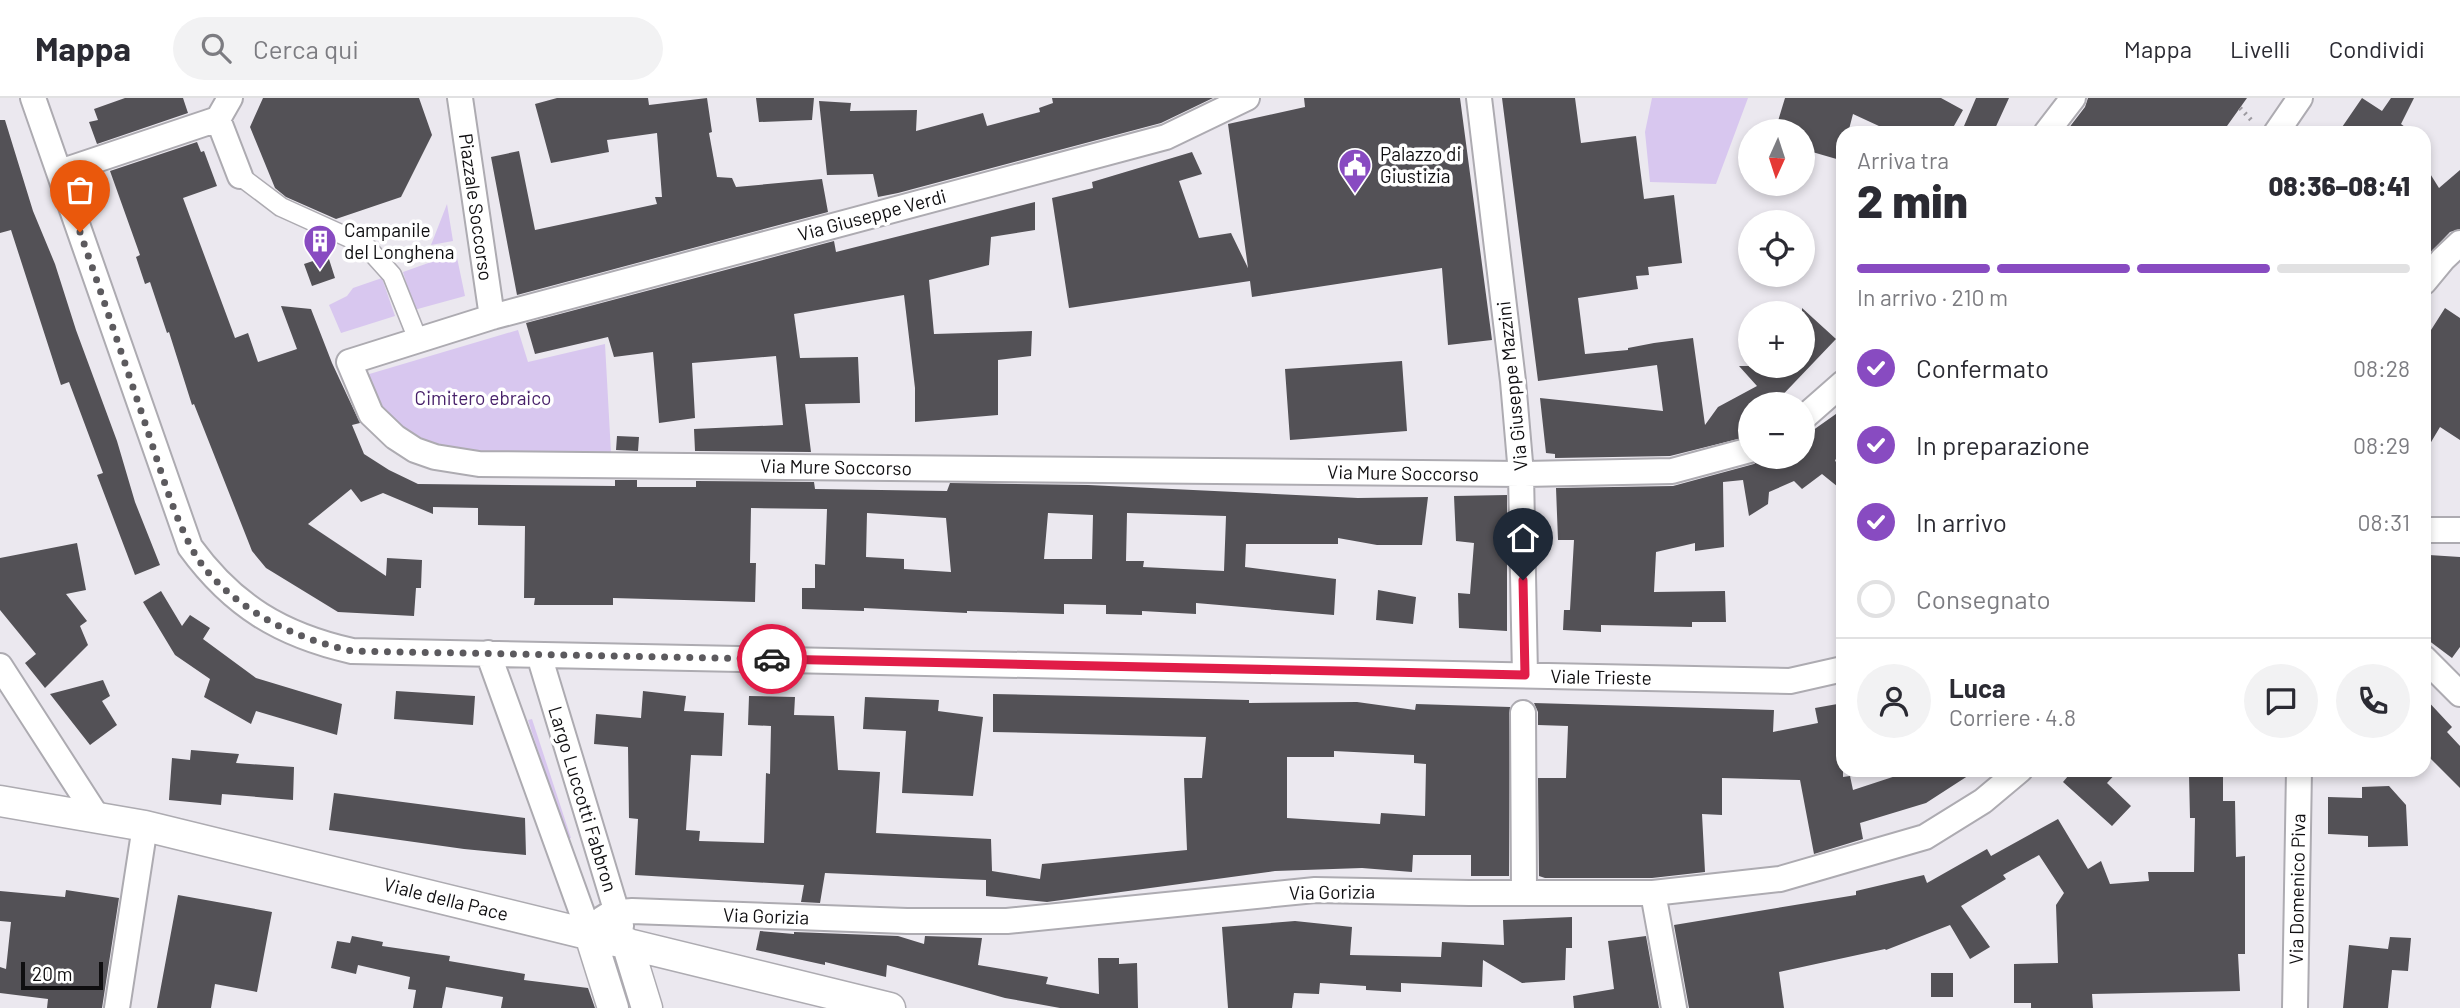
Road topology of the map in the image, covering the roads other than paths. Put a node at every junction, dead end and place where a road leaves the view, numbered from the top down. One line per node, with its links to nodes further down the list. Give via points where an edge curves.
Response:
1 (33, 98): 10 (street, Viale Trieste)
2 (460, 98): 14 (street, Piazzale Soccorso)
3 (1247, 98): 14 (street, Via Giuseppe Verdi, via 1166,137)
4 (1479, 98): 19 (street, Via Giuseppe Mazzini)
5 (2073, 98): 8 (street)
6 (2300, 98): 9 (street)
7 (224, 109): 10 (street); 11 (street)
8 (2051, 126)
9 (2281, 126)
10 (60, 173): 22 (street, Viale Trieste, via 172,500 190,547 205,569 267,620 322,644 352,651)
11 (240, 176): 15 (street, via 281,207 365,245 392,275)
12 (2460, 243): 13 (street)
13 (2431, 274)
14 (492, 317): 15 (street, Via Mure Soccorso)
15 (418, 340): 19 (street, Via Mure Soccorso, via 349,362 371,414 415,450 479,464)
16 (1836, 389): 17 (street)
17 (1815, 408)
18 (1738, 453): 19 (street, via 1672,471)
19 (1521, 474): 27 (street, Via Giuseppe Mazzini)
20 (2431, 530): 21 (street)
21 (2460, 530)
22 (488, 653): 23 (street, Viale Trieste); 38 (street, Largo Luccotti Fabbron)
23 (539, 654): 27 (street, Viale Trieste); 37 (street, Largo Luccotti Fabbron)
24 (0, 666): 33 (street)
25 (2431, 666): 28 (street)
26 (1836, 671): 27 (street, Viale Trieste, via 1790,681)
27 (1525, 675)
28 (2460, 694)
29 (1523, 713): 35 (street)
30 (2011, 777): 36 (street, Via Gorizia, via 1925,837 1780,879)
31 (2300, 777): 45 (street, Via Domenico Piva)
32 (0, 801): 33 (street, Viale della Pace)
33 (98, 818): 34 (street, Viale della Pace)
34 (145, 826): 38 (street, Viale della Pace); 40 (street)
35 (1524, 892): 36 (street, Via Gorizia); 37 (street, Via Gorizia, via 1315,890 1007,921)
36 (1653, 892): 44 (street)
37 (617, 912): 38 (street, via 595,923); 39 (street, Largo Luccotti Fabbron)
38 (590, 935): 39 (street, Viale della Pace); 41 (street)
39 (627, 943): 42 (street); 43 (street, Viale della Pace)
40 (117, 1008)
41 (613, 1008)
42 (647, 1008)
43 (890, 1008)
44 (1674, 1008)
45 (2295, 1008)

